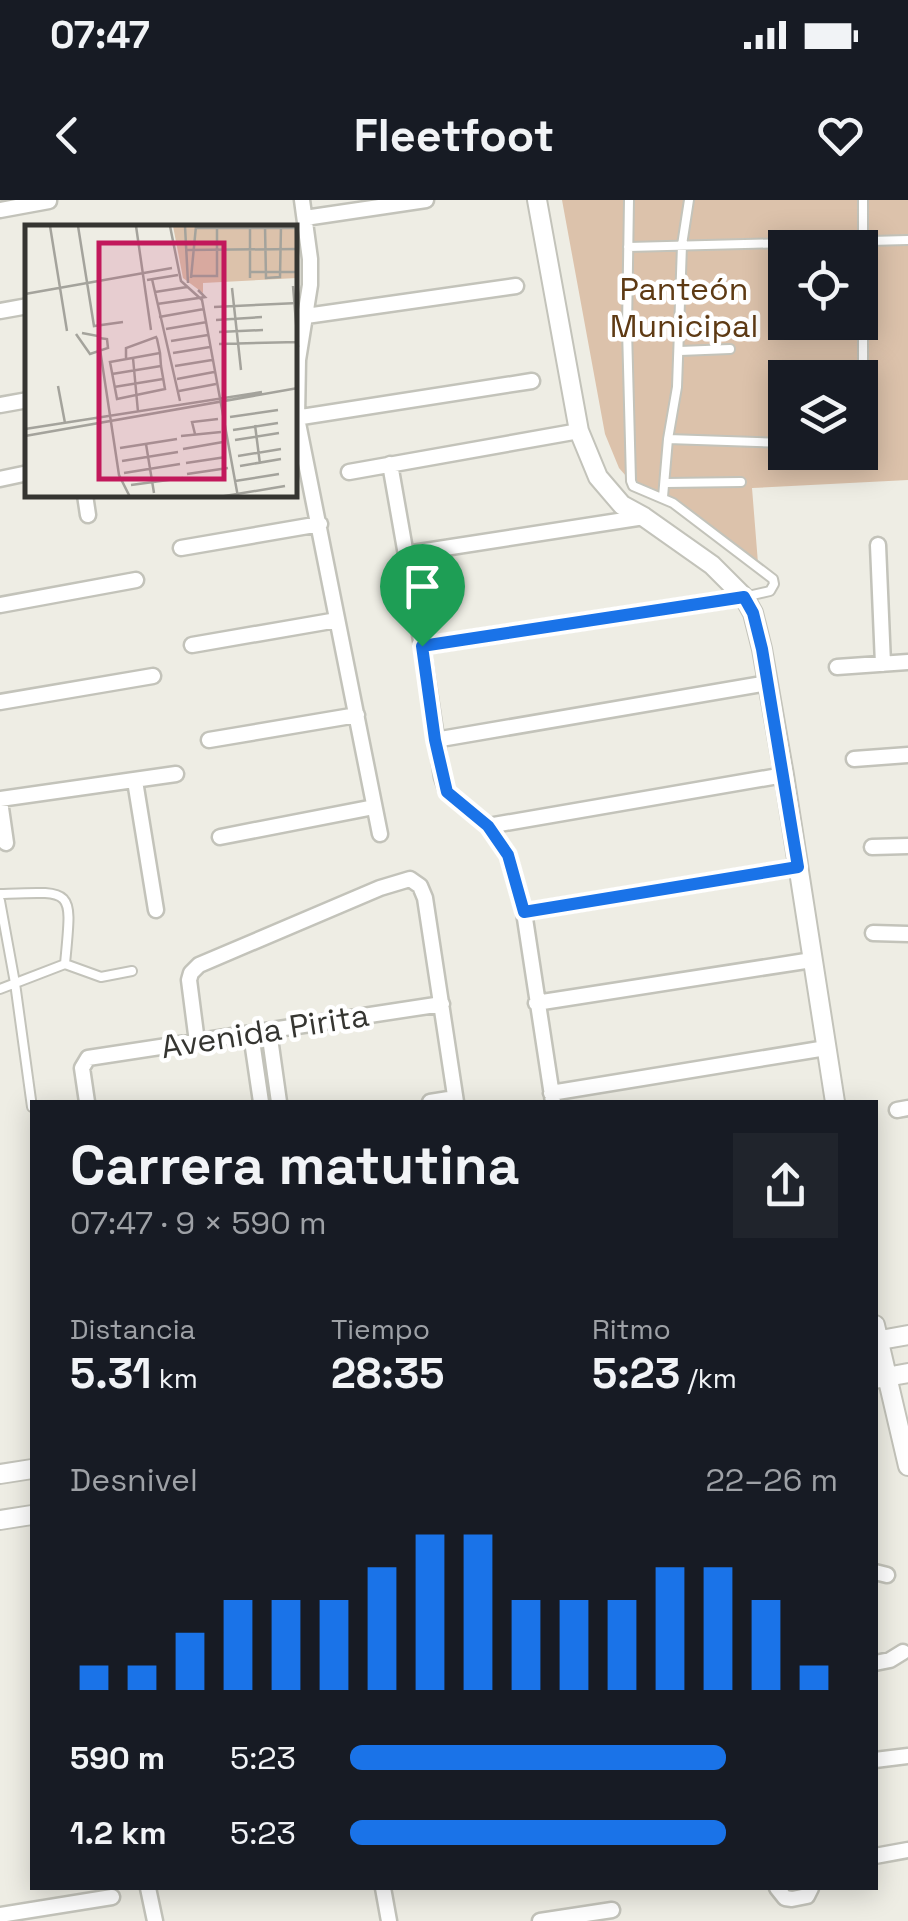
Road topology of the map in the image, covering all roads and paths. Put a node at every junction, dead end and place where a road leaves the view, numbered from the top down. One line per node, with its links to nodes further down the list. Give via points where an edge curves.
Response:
1 (302, 200): 9 (street)
2 (426, 200): 9 (street)
3 (538, 200): 29 (street)
4 (629, 200): 15 (lane)
5 (689, 200): 14 (lane)
6 (863, 200): 10 (lane)
7 (50, 201): 8 (street)
8 (0, 210)
9 (306, 218): 16 (street)
10 (863, 230)
11 (908, 240): 12 (lane)
12 (878, 241)
13 (768, 243): 14 (lane)
14 (682, 244): 15 (lane); 23 (lane)
15 (628, 247): 39 (lane, via 630,481)
16 (303, 260): 20 (street, via 310,285)
17 (516, 286): 20 (street)
18 (25, 307): 19 (street)
19 (0, 311)
20 (306, 316): 22 (street)
21 (730, 349): 23 (lane)
22 (298, 351)
23 (680, 351): 30 (lane)
24 (532, 381): 27 (street)
25 (25, 400): 26 (street)
26 (0, 404)
27 (298, 418)
28 (298, 427): 42 (street)
29 (578, 431): 32 (street); 41 (street, via 598,477)
30 (668, 439): 31 (lane); 37 (lane)
31 (768, 442)
32 (390, 464): 33 (street); 45 (street)
33 (349, 472)
34 (25, 474): 35 (street)
35 (0, 479)
36 (741, 482): 37 (lane)
37 (666, 483): 39 (lane)
38 (85, 498): 40 (street)
39 (663, 498): 47 (lane, via 772,579 770,590)
40 (88, 515)
41 (644, 517): 45 (street); 47 (street, via 712,564)
42 (320, 524): 44 (street); 49 (street)
43 (878, 544): 53 (street)
44 (181, 548)
45 (406, 554): 51 (street)
46 (136, 580): 48 (street)
47 (744, 597): 51 (street); 56 (street)
48 (0, 604)
49 (337, 620): 50 (street); 58 (street)
50 (192, 645)
51 (422, 646): 60 (street)
52 (908, 662): 53 (street)
53 (883, 664): 54 (street)
54 (837, 667)
55 (154, 676): 57 (street)
56 (768, 683): 60 (street); 64 (street)
57 (0, 702)
58 (357, 715): 59 (street); 67 (street)
59 (209, 740)
60 (435, 740): 68 (street, via 447,792)
61 (908, 755): 62 (street)
62 (854, 759)
63 (176, 774): 65 (street)
64 (784, 776): 68 (street); 74 (street)
65 (135, 781): 66 (street); 76 (street)
66 (0, 800): 71 (street)
67 (374, 807): 69 (street); 70 (street)
68 (488, 826): 77 (street, via 508,855)
69 (380, 834)
70 (220, 837)
71 (6, 843)
72 (908, 846): 73 (street)
73 (872, 847)
74 (798, 867): 77 (street); 80 (street)
75 (0, 898): 81 (lane, via 51,892 66,901); 83 (lane)
76 (156, 910)
77 (524, 912): 85 (street)
78 (873, 933): 79 (street)
79 (908, 934)
80 (812, 960): 85 (street); 90 (street)
81 (65, 964): 82 (lane, via 101,976); 83 (lane)
82 (132, 971)
83 (15, 983): 84 (lane); 92 (lane)
84 (0, 989)
85 (536, 1002): 91 (street)
86 (442, 1004): 87 (street, Avenida Pirita); 89 (street, via 423,890 403,879 199,965 188,980); 96 (street)
87 (269, 1031): 88 (street, Avenida Pirita); 95 (street)
88 (251, 1034): 89 (street, Avenida Pirita); 94 (street)
89 (197, 1042): 93 (street, Avenida Pirita, via 88,1058 82,1068)
90 (826, 1048): 91 (street); 97 (street)
91 (552, 1098)
92 (31, 1100)
93 (87, 1100)
94 (262, 1100)
95 (279, 1100)
96 (456, 1100)
97 (835, 1100)
98 (908, 1334): 99 (street)
99 (878, 1336)
100 (878, 1353): 102 (street)
101 (908, 1374): 102 (street)
102 (881, 1378): 103 (street)
103 (908, 1466)
104 (30, 1469): 105 (street)
105 (0, 1474)
106 (30, 1515): 107 (street)
107 (0, 1520)
108 (904, 1652): 109 (street)
109 (878, 1662)
110 (908, 1756): 111 (street)
111 (878, 1760)
112 (908, 1850): 113 (street)
113 (878, 1855)
114 (148, 1890): 123 (street)
115 (382, 1890): 124 (street)
116 (779, 1890): 117 (street, via 792,1899)
117 (811, 1890)
118 (112, 1897): 119 (street)
119 (76, 1903): 121 (street); 122 (street)
120 (612, 1910): 125 (street)
121 (0, 1914)
122 (79, 1921)
123 (155, 1921)
124 (389, 1921)
125 (540, 1921)

